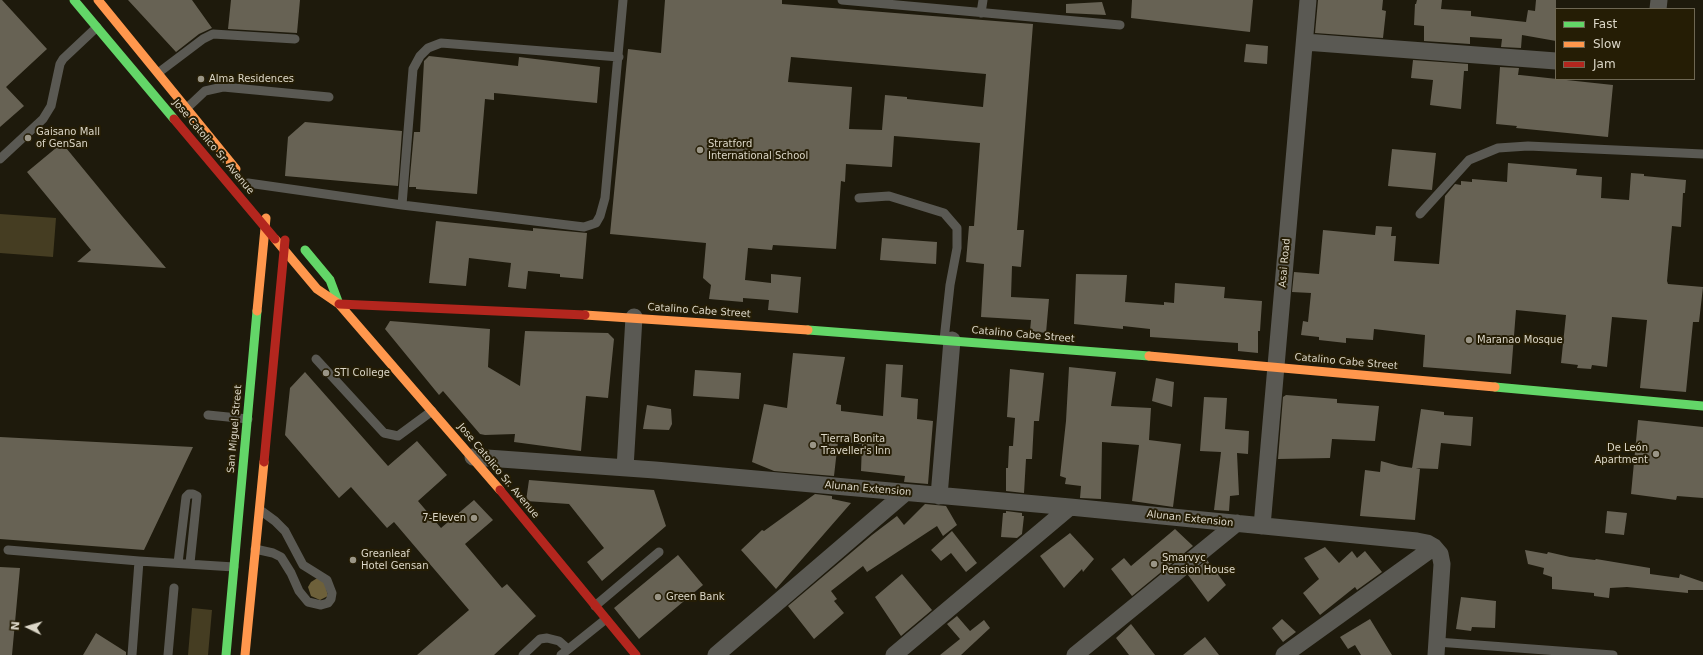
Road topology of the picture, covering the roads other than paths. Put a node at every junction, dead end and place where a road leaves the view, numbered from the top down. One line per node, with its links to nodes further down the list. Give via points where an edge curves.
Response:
1 (74, 0): 9 (street, Jose Catolico Sr. Avenue)
2 (98, 0): 14 (street, Jose Catolico Sr. Avenue)
3 (623, 0): 12 (lane)
4 (842, 0): 7 (lane)
5 (983, 0): 7 (lane)
6 (1308, 0): 11 (street, Asai Road)
7 (981, 12): 8 (lane)
8 (1120, 25)
9 (97, 27): 18 (lane, via 60,64 51,106 44,120); 25 (street, Jose Catolico Sr. Avenue)
10 (295, 39): 14 (lane, via 213,34)
11 (1305, 42): 13 (street); 32 (street, Asai Road)
12 (619, 57): 22 (lane, via 441,43 428,48 420,56 413,70); 22 (lane, via 605,198 596,223 584,227)
13 (1555, 61)
14 (158, 73): 16 (street, Jose Catolico Sr. Avenue)
15 (329, 97): 16 (lane, via 223,87 206,91)
16 (187, 108): 19 (street, Jose Catolico Sr. Avenue)
17 (1703, 154): 24 (lane, via 1528,146 1498,148 1469,160)
18 (0, 159)
19 (248, 183): 20 (street, Jose Catolico Sr. Avenue); 22 (lane)
20 (257, 194)
21 (859, 198): 30 (lane, via 889,196 944,213 957,228 957,248 950,285)
22 (402, 205)
23 (272, 211): 25 (street, San Miguel Street)
24 (1420, 214)
25 (265, 226): 27 (street, Jose Catolico Sr. Avenue); 36 (street, San Miguel Street)
26 (292, 235): 27 (street, San Miguel Street); 28 (street, Jose Catolico Sr. Avenue, via 330,280)
27 (284, 249): 28 (street, Jose Catolico Sr. Avenue, via 317,288); 42 (street, San Miguel Street)
28 (339, 304): 29 (street, Catalino Cabe Street); 34 (street, Jose Catolico Sr. Avenue)
29 (634, 317): 30 (street, Catalino Cabe Street); 38 (street)
30 (948, 340): 32 (street, Catalino Cabe Street); 40 (street)
31 (316, 359): 34 (lane, via 384,433 398,436)
32 (1276, 367): 33 (street, Catalino Cabe Street); 44 (street, Asai Road)
33 (1703, 406)
34 (432, 411): 37 (street, Jose Catolico Sr. Avenue)
35 (208, 415): 36 (lane)
36 (248, 419): 52 (street, San Miguel Street)
37 (473, 457): 38 (street, Alunan Extension); 54 (street, Jose Catolico Sr. Avenue)
38 (625, 468): 39 (street, Alunan Extension)
39 (904, 493): 40 (street, Alunan Extension); 64 (street)
40 (939, 496): 41 (street, Alunan Extension)
41 (1070, 507): 43 (street, Alunan Extension); 65 (street)
42 (258, 509): 46 (street, San Miguel Street); 46 (lane, via 285,531 303,565 327,580 332,593 331,599 321,605 308,602 299,592 281,557)
43 (1237, 523): 44 (street, Alunan Extension); 66 (street)
44 (1262, 526): 45 (street, Alunan Extension, via 1405,539)
45 (1434, 547): 56 (street, via 1440,554 1442,564); 67 (street)
46 (255, 549): 52 (street, San Miguel Street)
47 (8, 550): 49 (lane)
48 (658, 552): 54 (lane)
49 (139, 561): 50 (lane); 58 (lane)
50 (178, 562): 51 (lane); 51 (lane, via 186,497 193,494 197,496)
51 (190, 563): 52 (lane)
52 (243, 567): 60 (street, San Miguel Street); 61 (street, San Miguel Street)
53 (174, 588): 59 (lane)
54 (595, 606): 55 (street, Jose Catolico Sr. Avenue)
55 (606, 618): 57 (lane); 63 (street, Jose Catolico Sr. Avenue)
56 (1436, 649): 68 (lane)
57 (565, 652): 62 (lane, via 559,641 547,638 540,639)
58 (132, 655)
59 (168, 655)
60 (226, 655)
61 (245, 655)
62 (523, 655)
63 (636, 655)
64 (716, 655)
65 (894, 655)
66 (1075, 655)
67 (1284, 655)
68 (1613, 655)

